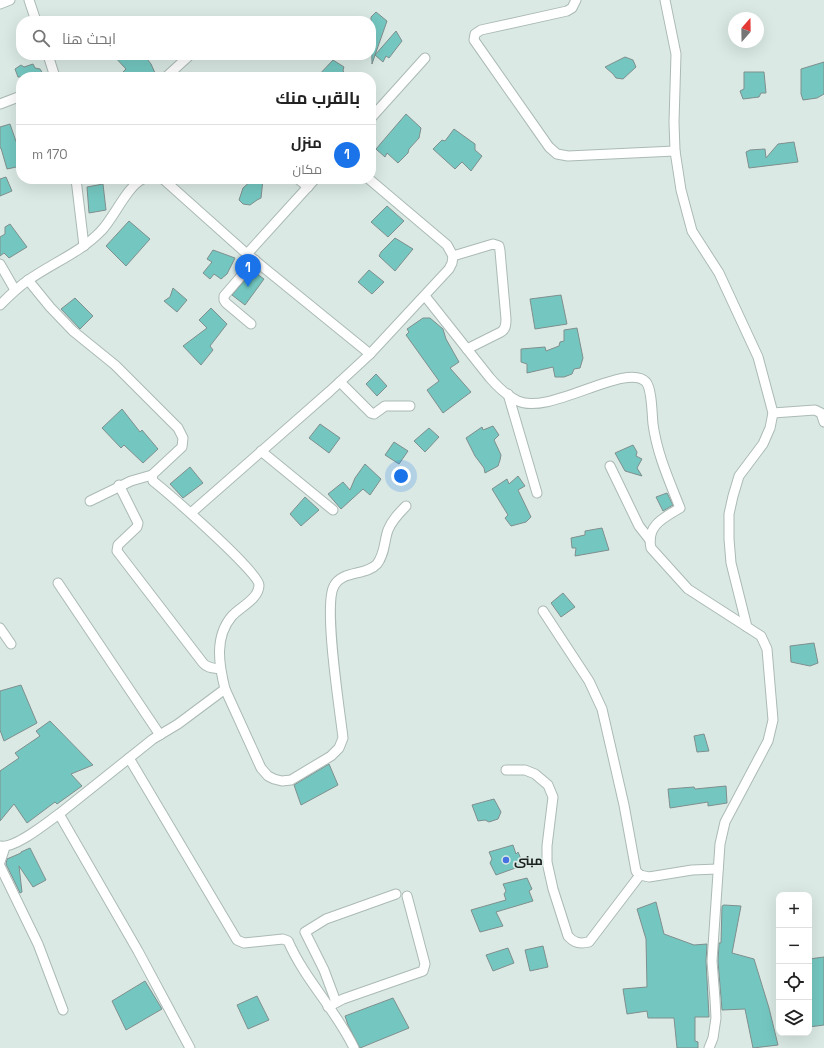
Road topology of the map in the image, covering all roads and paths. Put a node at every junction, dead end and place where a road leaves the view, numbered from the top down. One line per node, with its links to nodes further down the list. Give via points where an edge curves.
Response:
1 (10, 0): 5 (street)
2 (29, 0): 6 (street)
3 (576, 0): 15 (street, via 567,11 480,30 475,34 474,40 549,147 558,154 568,156)
4 (666, 0): 15 (street, via 676,54)
5 (0, 4)
6 (34, 16)
7 (425, 58): 14 (street)
8 (50, 60): 10 (street)
9 (185, 60): 11 (street)
10 (53, 72)
11 (171, 72)
12 (16, 98): 13 (street)
13 (0, 104)
14 (376, 112)
15 (676, 151): 38 (street, via 681,190 692,231 719,274 758,357)
16 (77, 184): 23 (street)
17 (130, 184): 23 (street, via 109,222)
18 (170, 184): 24 (street)
19 (304, 184): 22 (street)
20 (311, 184): 22 (street)
21 (375, 184): 25 (street, via 447,245)
22 (308, 188): 24 (street)
23 (84, 246): 28 (street)
24 (247, 254): 26 (street)
25 (453, 256): 30 (street, via 449,269); 33 (street, via 493,244 499,246 500,251 506,326 501,332)
26 (255, 260): 32 (street, via 224,296 226,303); 34 (street)
27 (0, 264): 29 (street)
28 (28, 280): 29 (street); 42 (street, via 73,331 115,365 178,428 183,438 182,447)
29 (15, 290): 31 (street)
30 (425, 296): 33 (street); 34 (street)
31 (0, 305)
32 (250, 324)
33 (467, 349): 36 (street, via 498,387)
34 (370, 354): 35 (street)
35 (340, 382): 37 (street, via 371,414 385,406); 40 (street)
36 (508, 394): 44 (street); 49 (street, via 518,401 538,403 566,397 618,379 637,378 646,382 656,442 680,508 656,525 651,532)
37 (410, 406)
38 (773, 413): 39 (street, via 815,410 821,413); 52 (street, via 763,444 739,476 729,514 731,563)
39 (824, 422)
40 (261, 451): 47 (street); 48 (street)
41 (610, 466): 49 (street, via 639,526)
42 (152, 475): 43 (street); 48 (street, via 153,481)
43 (119, 485): 45 (street); 55 (street, via 138,523 118,545 117,551 205,666)
44 (537, 493)
45 (90, 501)
46 (406, 506): 56 (street, via 392,522 384,553 377,564 339,580 334,586 331,626 343,738 339,748 331,756 291,780 282,781 268,776 250,746)
47 (333, 510)
48 (191, 513): 55 (street, via 256,576 259,584 254,598 232,616 225,626 218,654)
49 (650, 540): 52 (street, via 651,548 688,589)
50 (58, 583): 57 (street)
51 (543, 611): 65 (street, via 589,682 602,709 636,871)
52 (747, 627): 64 (street, via 761,636 767,649 773,720 768,741 725,822)
53 (0, 628): 54 (street)
54 (11, 644)
55 (220, 669): 56 (street)
56 (225, 689): 57 (street)
57 (160, 735): 58 (street)
58 (129, 758): 60 (street); 69 (street, via 237,940 288,941)
59 (506, 770): 65 (street, via 525,770 535,774 548,785 553,797 547,862 552,889 565,929 573,941 589,942)
60 (60, 814): 61 (street, via 17,843); 71 (street, via 138,950)
61 (2, 846): 62 (street)
62 (0, 862)
63 (0, 866): 70 (street, via 38,944)
64 (718, 868): 65 (street); 73 (street, via 712,961 716,1018)
65 (640, 875)
66 (396, 894): 68 (street, via 326,919 305,932)
67 (407, 896): 68 (street, via 425,964 423,971)
68 (336, 1002): 69 (street)
69 (328, 1007): 72 (street)
70 (63, 1010)
71 (190, 1048)
72 (354, 1048)
73 (709, 1048)

